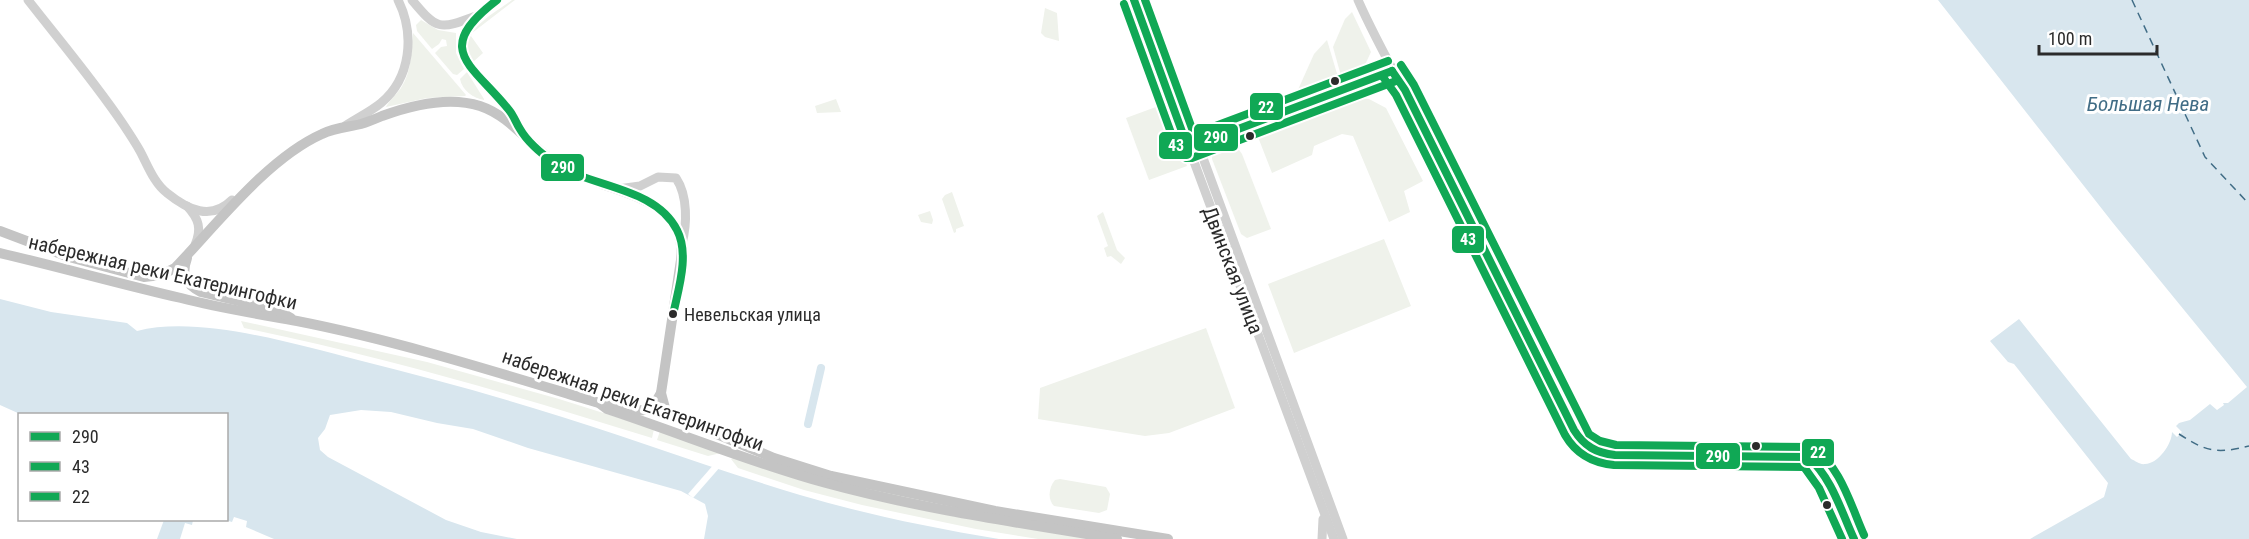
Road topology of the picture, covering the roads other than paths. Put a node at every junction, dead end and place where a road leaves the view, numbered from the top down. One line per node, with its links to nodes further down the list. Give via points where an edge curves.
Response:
1 (28, 0): 16 (street, via 122,123 159,185)
2 (398, 0): 10 (street, via 408,42 402,75 382,102)
3 (412, 0): 8 (street, via 437,25 450,26)
4 (497, 0): 8 (street)
5 (1134, 0): 13 (street, Двинская улица)
6 (1145, 0): 12 (street, Двинская улица)
7 (1358, 0): 9 (street)
8 (478, 15): 11 (street, via 462,41 465,60 511,112)
9 (1392, 70): 12 (street); 30 (street, via 1585,446 1615,455 1808,457 1822,472)
10 (345, 126): 11 (main road, via 417,105 456,103 494,112); 14 (main road, via 303,144)
11 (523, 134): 15 (main road, via 560,166)
12 (1198, 145): 13 (street); 29 (street, Двинская улица)
13 (1188, 148): 24 (street, Двинская улица)
14 (255, 184): 16 (street, via 214,212); 19 (main road)
15 (616, 189): 18 (main road, via 662,210 678,231); 18 (street, via 640,186 658,177 676,178 685,210)
16 (185, 205): 19 (street, via 199,226 199,237)
17 (2, 231): 19 (main road, via 69,256 144,277 170,271)
18 (682, 244): 22 (main road)
19 (191, 251): 21 (main road, via 183,272 192,287 277,310)
20 (0, 253): 21 (main road, набережная реки Екатерингофки, via 180,298)
21 (297, 321): 23 (main road, набережная реки Екатерингофки, via 451,359)
22 (661, 393): 23 (main road, via 654,407 645,410 609,401); 26 (main road, набережная реки Екатерингофки, via 667,412 675,418 831,476 995,511)
23 (599, 403): 25 (main road, набережная реки Екатерингофки, via 827,484 994,519)
24 (1323, 510): 27 (street); 28 (street, Двинская улица)
25 (1117, 539)
26 (1168, 539)
27 (1322, 539)
28 (1334, 539)
29 (1343, 539)
30 (1854, 539)

